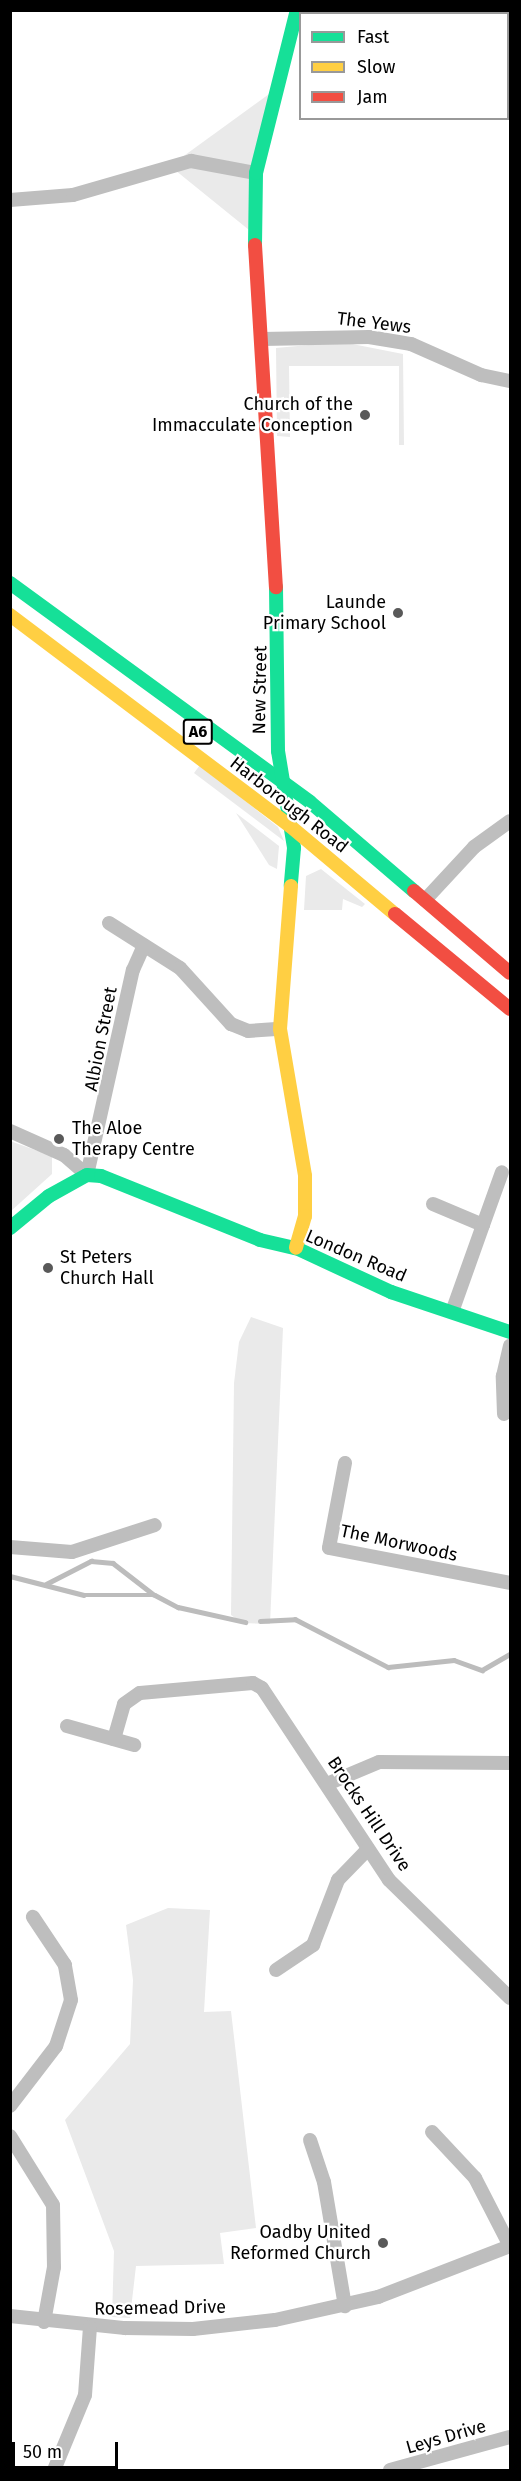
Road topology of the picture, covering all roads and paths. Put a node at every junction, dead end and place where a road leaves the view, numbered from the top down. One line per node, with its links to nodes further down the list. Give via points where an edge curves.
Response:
1 (297, 10): 2 (main road, New Street)
2 (256, 173): 3 (street, via 191,161 73,195); 4 (main road, New Street, via 254,234)
3 (10, 200)
4 (262, 339): 5 (street, The Yews, via 369,337 411,344 481,375); 12 (main road, New Street)
5 (510, 381)
6 (10, 583): 7 (main road, Harborough Road / A6)
7 (37, 602): 9 (main road, Harborough Road / A6); 10 (main road, via 150,708)
8 (10, 615): 10 (main road, Harborough Road / A6)
9 (109, 653): 12 (main road, Harborough Road / A6); 14 (main road, A6, via 119,668)
10 (146, 717): 11 (main road); 16 (main road, Harborough Road / A6)
11 (137, 729)
12 (282, 781): 13 (main road, New Street); 17 (main road, Harborough Road / A6)
13 (285, 796): 14 (main road, New Street); 19 (main road)
14 (287, 810): 16 (main road, New Street)
15 (510, 821): 17 (street, via 474,847)
16 (290, 826): 18 (main road, Harborough Road / A6); 26 (main road, New Street, via 294,848)
17 (425, 900): 19 (main road); 21 (main road); 23 (main road, Harborough Road / A6)
18 (385, 906): 19 (main road); 25 (main road, Harborough Road / A6)
19 (406, 908): 21 (main road)
20 (109, 923): 22 (street)
21 (424, 924): 24 (main road)
22 (144, 945): 26 (street, via 180,968 231,1024 248,1031); 29 (street, Albion Street)
23 (510, 973)
24 (510, 999)
25 (510, 1009)
26 (280, 1029): 33 (main road, New Street, via 305,1176 305,1216)
27 (10, 1131): 29 (street, via 64,1155)
28 (502, 1172): 31 (street)
29 (87, 1175): 32 (main road, via 32,1207); 33 (main road, London Road, via 116,1179 260,1240)
30 (433, 1204): 31 (street)
31 (483, 1225): 34 (street)
32 (10, 1228)
33 (296, 1248): 34 (main road, London Road, via 351,1277)
34 (452, 1312): 35 (main road, London Road)
35 (510, 1332)
36 (510, 1346): 37 (street, via 503,1376)
37 (504, 1414)
38 (345, 1462): 41 (street, The Morwoods, via 328,1548)
39 (155, 1525): 40 (street, via 72,1552)
40 (10, 1547)
41 (510, 1583)
42 (67, 1726): 43 (street)
43 (114, 1739): 44 (street); 46 (street, Brocks Hill Drive, via 124,1704 140,1693 253,1683 262,1688)
44 (134, 1745)
45 (510, 1763): 46 (street, via 379,1762)
46 (327, 1784): 47 (street, Brocks Hill Drive)
47 (368, 1849): 49 (street, via 338,1880 313,1945); 50 (street, Brocks Hill Drive, via 390,1880)
48 (33, 1917): 51 (street, via 65,1965 71,2000 56,2046)
49 (276, 1970)
50 (510, 1998)
51 (10, 2106)
52 (432, 2132): 55 (street, via 475,2178)
53 (10, 2136): 58 (street, via 53,2205 56,2247)
54 (310, 2140): 56 (street, via 324,2182)
55 (510, 2246): 56 (street, Rosemead Drive)
56 (345, 2306): 59 (street, Rosemead Drive, via 192,2329)
57 (10, 2316): 58 (street, Rosemead Drive)
58 (45, 2322): 59 (street, Rosemead Drive)
59 (90, 2327): 61 (street, via 85,2395)
60 (510, 2437): 62 (street, Leys Drive)
61 (54, 2470)
62 (390, 2470)

